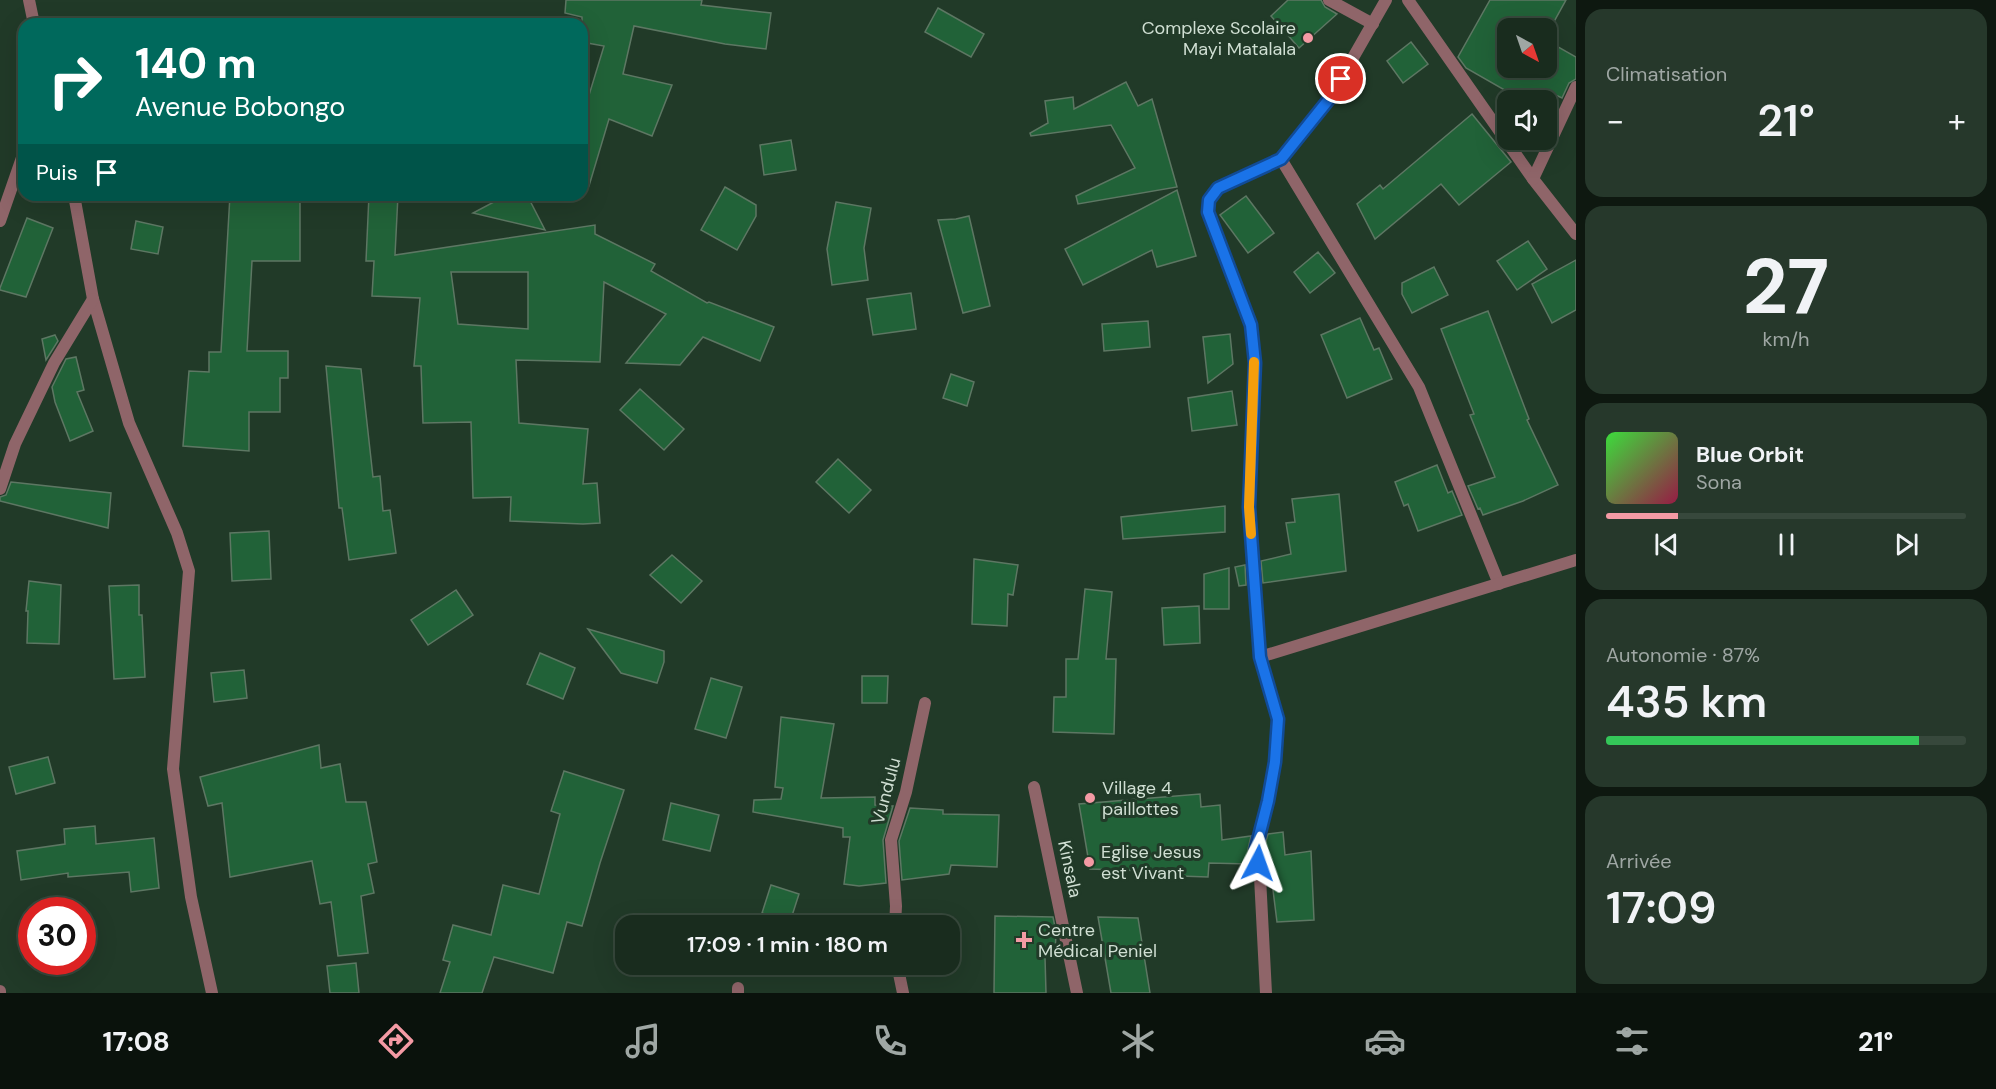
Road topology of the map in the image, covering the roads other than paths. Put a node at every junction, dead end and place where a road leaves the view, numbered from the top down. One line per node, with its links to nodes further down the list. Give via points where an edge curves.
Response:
1 (29, 0): 5 (street)
2 (1329, 0): 6 (street)
3 (1386, 0): 6 (street)
4 (1408, 0): 10 (street)
5 (33, 18)
6 (1373, 24): 8 (street, via 1330,98)
7 (1576, 87): 10 (street)
8 (1281, 159): 17 (street, via 1419,387); 18 (street, via 1218,188 1209,200 1208,212 1251,325 1255,363 1249,507)
9 (18, 169): 12 (street)
10 (1533, 179): 13 (street)
11 (75, 201): 14 (street)
12 (0, 221)
13 (1576, 234)
14 (93, 299): 15 (street, via 54,363 15,444); 23 (street, via 129,423 177,533 189,571 173,769 191,897)
15 (0, 489)
16 (1576, 560): 17 (street)
17 (1499, 584): 18 (street)
18 (1260, 657): 26 (street, via 1278,719 1275,762 1256,848)
19 (925, 703): 21 (street, Vundulu, via 891,840)
20 (1034, 787): 25 (street, Kinsala)
21 (896, 915)
22 (899, 975): 24 (street)
23 (212, 993)
24 (903, 993)
25 (1077, 993)
26 (1266, 993)

